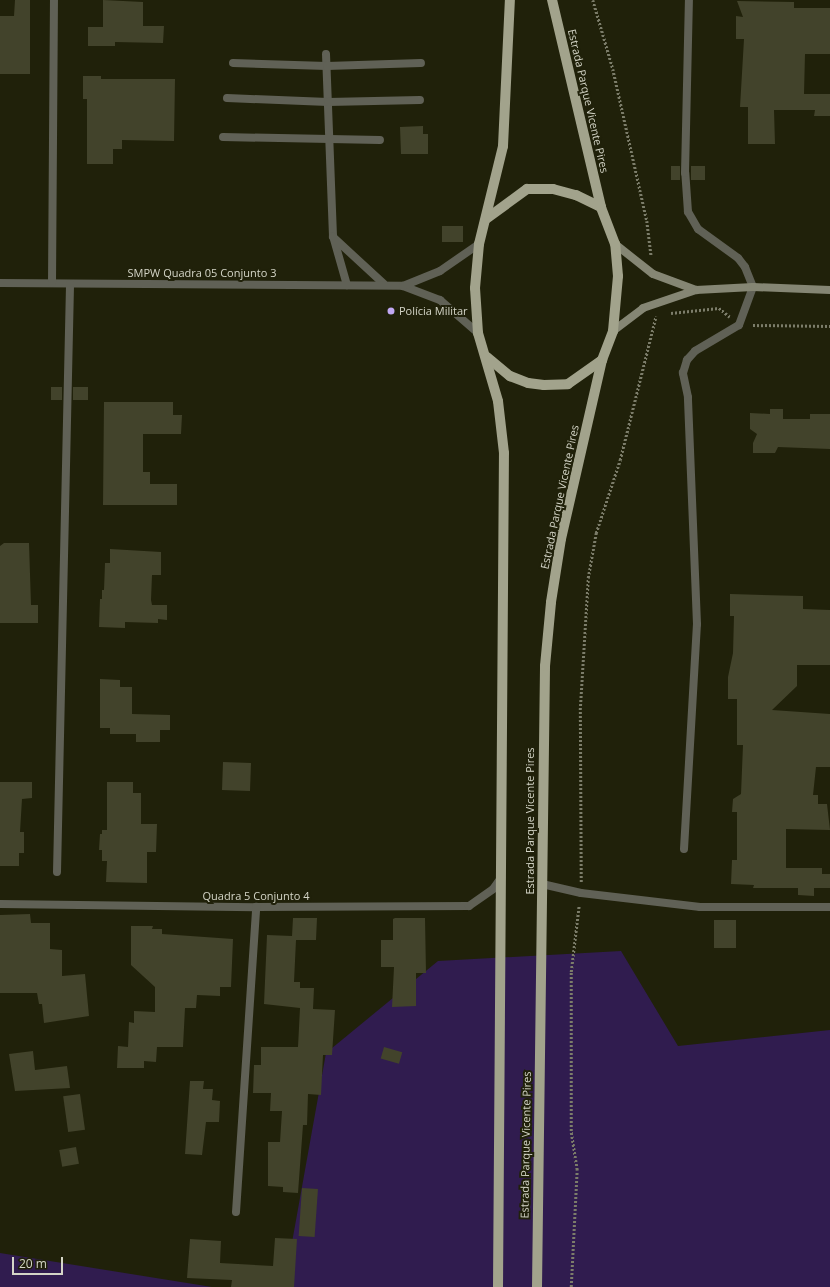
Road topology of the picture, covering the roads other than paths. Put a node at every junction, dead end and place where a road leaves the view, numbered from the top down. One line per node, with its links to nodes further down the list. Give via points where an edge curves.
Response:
1 (54, 0): 21 (street)
2 (510, 0): 16 (main road, via 502,146)
3 (552, 0): 15 (main road, Estrada Parque Vicente Pires)
4 (689, 0): 26 (street, via 685,173 688,212 698,229 738,258 745,267)
5 (326, 54): 8 (street)
6 (233, 63): 8 (street)
7 (421, 63): 8 (street)
8 (327, 66): 11 (street)
9 (227, 98): 11 (street)
10 (420, 100): 11 (street)
11 (328, 102): 13 (street)
12 (223, 137): 13 (street)
13 (330, 139): 14 (street); 17 (street)
14 (380, 140)
15 (601, 207): 16 (main road, via 576,195 553,189 527,189); 19 (main road, Estrada Parque Vicente Pires)
16 (486, 219): 18 (main road)
17 (333, 236): 23 (street); 24 (street)
18 (480, 244): 25 (street, via 440,272); 30 (main road, via 476,288)
19 (615, 244): 27 (street, via 653,274); 29 (main road, Estrada Parque Vicente Pires, via 618,276)
20 (0, 283): 21 (street, SMPW Quadra 05 Conjunto 3)
21 (52, 284): 22 (street, SMPW Quadra 05 Conjunto 3)
22 (70, 284): 24 (street, SMPW Quadra 05 Conjunto 3); 34 (street)
23 (384, 284): 24 (street, SMPW Quadra 05 Conjunto 3); 25 (street, SMPW Quadra 05 Conjunto 3)
24 (347, 285)
25 (403, 286): 30 (street, via 440,300)
26 (753, 287): 27 (street); 28 (street); 33 (street, via 739,325 695,351 687,360 683,373 688,397 698,624)
27 (696, 290): 29 (street, via 643,308)
28 (830, 290)
29 (613, 331): 32 (main road, Estrada Parque Vicente Pires)
30 (478, 332): 31 (main road)
31 (487, 357): 32 (main road, via 510,376 528,383 550,385 568,384); 35 (main road, via 498,401 504,453)
32 (602, 360): 36 (main road, Estrada Parque Vicente Pires, via 561,539 551,602 543,705)
33 (684, 849)
34 (57, 872)
35 (501, 878): 38 (street, Quadra 5 Conjunto 4, via 493,889 469,906); 41 (main road)
36 (542, 884): 39 (street, via 581,893 700,906); 42 (main road, Estrada Parque Vicente Pires)
37 (0, 904): 38 (street, Quadra 5 Conjunto 4)
38 (256, 907): 40 (street)
39 (830, 907)
40 (236, 1212)
41 (498, 1287)
42 (537, 1287)

